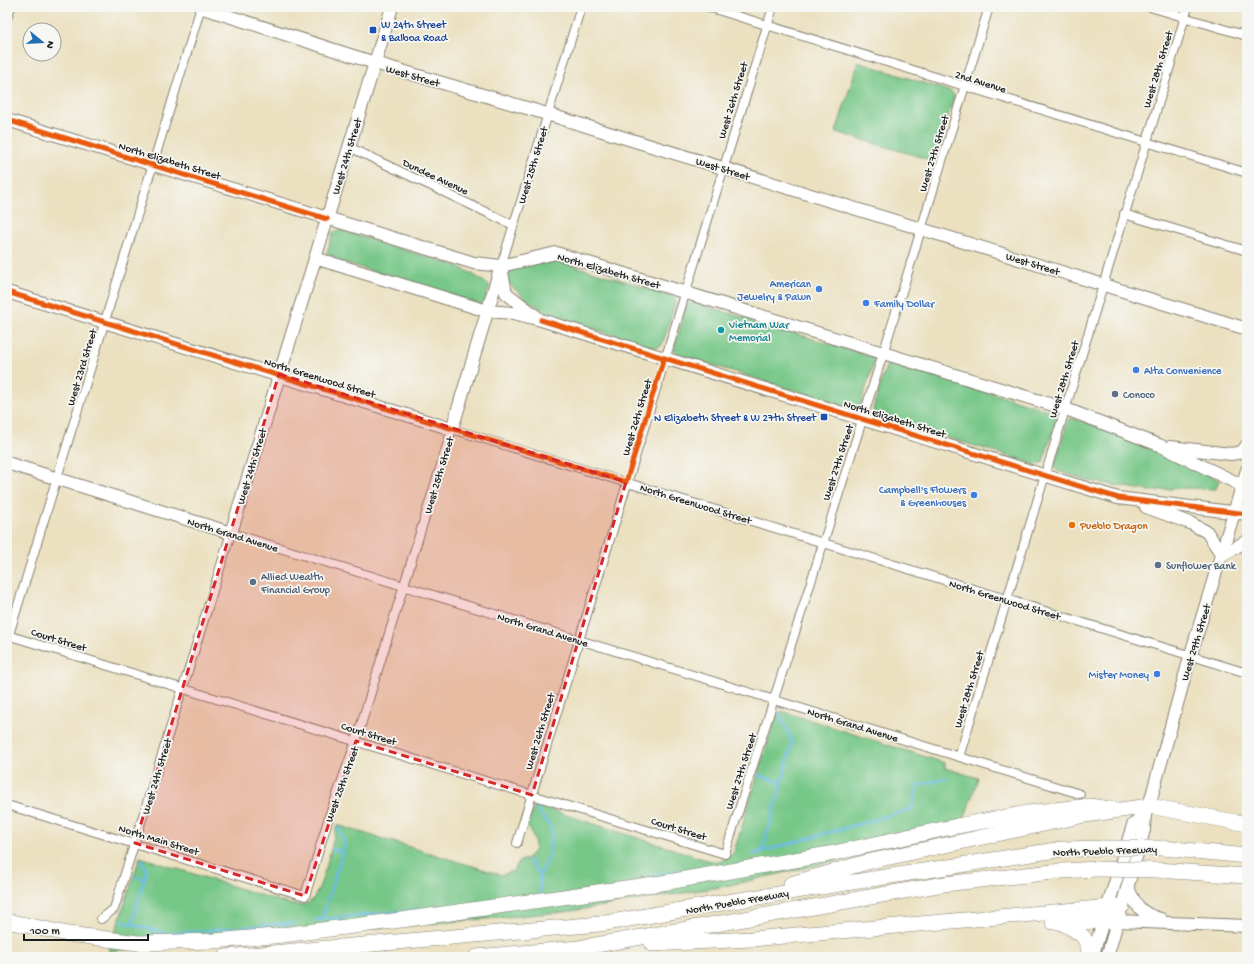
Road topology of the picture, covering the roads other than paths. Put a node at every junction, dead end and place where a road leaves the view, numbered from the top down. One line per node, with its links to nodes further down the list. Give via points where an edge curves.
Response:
1 (10, 7): 11 (street)
2 (201, 7): 14 (main road, West Street); 20 (street, West 23rd Street)
3 (392, 7): 14 (main road, West 24th Street)
4 (581, 7): 16 (street, West 25th Street)
5 (708, 7): 12 (street, 2nd Avenue)
6 (772, 7): 12 (street, West 26th Street)
7 (988, 7): 15 (street, West 27th Street)
8 (1150, 7): 10 (street)
9 (1188, 7): 10 (street, West 28th Street)
10 (1185, 17): 13 (street); 18 (street, West 28th Street)
11 (7, 18)
12 (767, 25): 15 (street, 2nd Avenue); 21 (street, West 26th Street)
13 (1247, 36)
14 (375, 63): 16 (main road, West Street); 19 (main road, West 24th Street)
15 (964, 87): 18 (street, 2nd Avenue); 26 (street, West 27th Street)
16 (548, 114): 21 (main road, West Street); 25 (street, West 25th Street)
17 (7, 120): 20 (main road, North Elizabeth Street)
18 (1146, 143): 22 (street, 2nd Avenue); 23 (street, West 28th Street)
19 (349, 147): 24 (main road, West 24th Street); 25 (street, Dundee Avenue)
20 (154, 165): 24 (main road, North Elizabeth Street); 35 (street, West 23rd Street)
21 (724, 168): 26 (main road, West Street); 32 (street, West 26th Street)
22 (1247, 173)
23 (1124, 214): 27 (street); 30 (street, West 28th Street)
24 (327, 219): 28 (main road, West 24th Street); 29 (main road, North Elizabeth Street, via 474,263)
25 (513, 225): 29 (street, West 25th Street)
26 (921, 228): 30 (main road, West Street); 37 (street, West 27th Street)
27 (1247, 251)
28 (314, 258): 33 (main road, North Elizabeth Street); 39 (main road, West 24th Street)
29 (501, 266): 32 (main road, North Elizabeth Street, via 556,253); 33 (main road, West 25th Street); 34 (main road, via 506,293)
30 (1103, 284): 36 (main road, West Street); 40 (street, West 28th Street)
31 (7, 292): 35 (main road, North Greenwood Street)
32 (685, 292): 37 (main road, North Elizabeth Street); 38 (street, West 26th Street)
33 (487, 311): 34 (main road, North Elizabeth Street, via 513,313); 42 (main road, West 25th Street)
34 (541, 320): 38 (main road, North Elizabeth Street)
35 (105, 322): 39 (main road, North Greenwood Street); 48 (street, West 23rd Street)
36 (1247, 329)
37 (883, 354): 40 (main road, North Elizabeth Street); 41 (street, West 27th Street)
38 (664, 358): 41 (main road, North Elizabeth Street); 49 (street, West 26th Street)
39 (279, 374): 42 (main road, North Greenwood Street); 54 (main road, West 24th Street)
40 (1066, 409): 43 (main road, North Elizabeth Street); 47 (street, West 28th Street)
41 (862, 419): 47 (main road, North Elizabeth Street); 56 (street, West 27th Street)
42 (452, 428): 49 (street, North Greenwood Street); 58 (street, West 25th Street)
43 (1159, 445): 44 (main road, via 1230,454 1242,452); 50 (main road, North Elizabeth Street)
44 (1247, 446)
45 (7, 463): 48 (main road, North Grand Avenue)
46 (1247, 470): 50 (main road, West 29th Street)
47 (1045, 475): 51 (main road, North Elizabeth Street); 59 (street, West 28th Street)
48 (57, 478): 54 (main road, North Grand Avenue); 60 (street, West 23rd Street)
49 (626, 482): 56 (street, North Greenwood Street); 61 (street, West 26th Street)
50 (1245, 487): 52 (main road, West 29th Street)
51 (1125, 500): 52 (main road, North Elizabeth Street); 57 (main road, via 1190,523 1207,532)
52 (1234, 512): 53 (main road, North Elizabeth Street); 57 (main road, West 29th Street)
53 (1247, 514)
54 (231, 533): 58 (street, North Grand Avenue); 64 (street, West 24th Street)
55 (1247, 540): 57 (main road)
56 (823, 542): 59 (street, North Greenwood Street); 65 (street, West 27th Street)
57 (1222, 555): 62 (main road, West 29th Street)
58 (404, 586): 61 (street, North Grand Avenue); 66 (street, West 25th Street)
59 (1008, 600): 62 (street, North Greenwood Street); 67 (street, West 28th Street)
60 (8, 637): 64 (street, Court Street)
61 (579, 640): 65 (street, North Grand Avenue); 69 (street, West 26th Street)
62 (1190, 657): 63 (street, North Greenwood Street); 72 (main road, West 29th Street)
63 (1247, 673)
64 (183, 688): 66 (street, Court Street); 74 (street, West 24th Street)
65 (774, 700): 67 (street, North Grand Avenue); 76 (street, West 27th Street)
66 (356, 741): 69 (street, Court Street); 80 (street, West 25th Street, via 329,816)
67 (959, 757): 68 (street, North Grand Avenue)
68 (1080, 794)
69 (532, 795): 75 (street, West 26th Street); 76 (street, Court Street)
70 (7, 805): 74 (street, North Main Street)
71 (1118, 810): 72 (highway); 81 (highway, via 867,862); 85 (highway, via 1089,806 1028,813 829,854 668,882 274,936 138,943 68,934)
72 (1147, 810): 73 (highway); 79 (main road, West 29th Street); 82 (main road, West 29th Street, via 1133,824)
73 (1247, 824)
74 (136, 843): 80 (street, North Main Street); 84 (street, West 24th Street, via 114,909)
75 (517, 843)
76 (725, 854)
77 (1247, 856): 81 (highway, North Pueblo Freeway, bridge, via 1163,848 1062,849)
78 (1247, 876): 89 (highway, North Pueblo Freeway, bridge, via 1156,870 1062,871 944,884)
79 (1128, 888): 82 (main road, West 29th Street); 87 (main road, via 1136,906 1149,916)
80 (305, 896)
81 (727, 902): 90 (highway, North Pueblo Freeway, via 600,924)
82 (1112, 914): 83 (highway); 86 (highway); 87 (main road); 92 (main road, West 29th Street); 93 (main road)
83 (1002, 917): 86 (highway); 89 (highway, via 752,939)
84 (101, 918)
85 (7, 921)
86 (1062, 922): 92 (highway, via 1080,932)
87 (1175, 924): 88 (main road)
88 (1247, 926)
89 (579, 948): 91 (highway, North Pueblo Freeway)
90 (226, 957)
91 (476, 957)
92 (1091, 957)
93 (1107, 957)

